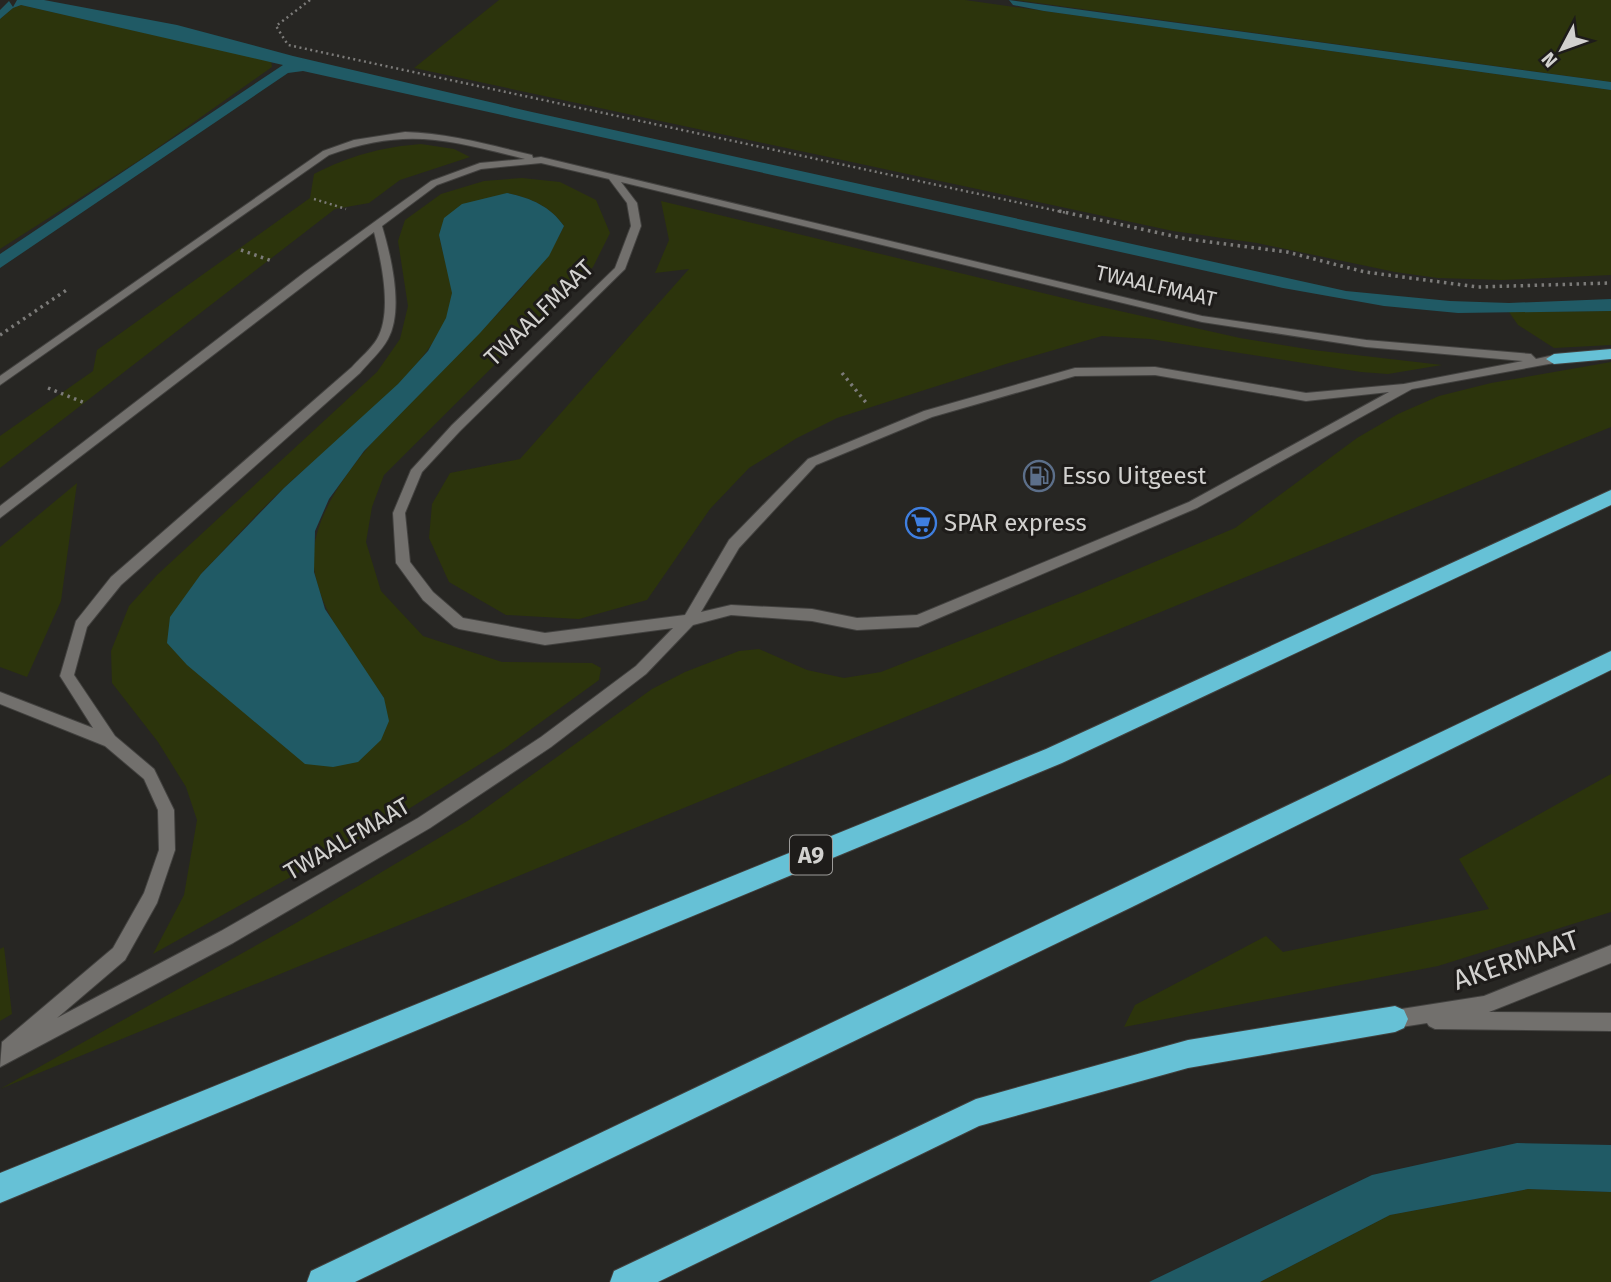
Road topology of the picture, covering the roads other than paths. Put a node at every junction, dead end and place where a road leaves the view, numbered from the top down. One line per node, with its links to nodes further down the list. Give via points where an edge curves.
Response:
1 (541, 160): 2 (lane, TWAALFMAAT); 3 (lane, TWAALFMAAT, via 480,166 434,183); 6 (lane, TWAALFMAAT, via 422,134 385,135 326,153)
2 (614, 178): 5 (lane, TWAALFMAAT, via 1202,319 1312,338 1452,354); 10 (lane, TWAALFMAAT, via 632,203 636,226 620,269 417,470 399,513 403,563 428,596 459,623 545,639)
3 (377, 226): 9 (lane, TWAALFMAAT); 13 (lane, TWAALFMAAT, via 389,295 386,333 356,370 116,581 81,625 67,676)
4 (1611, 354): 5 (highway)
5 (1553, 359): 7 (lane, TWAALFMAAT)
6 (0, 381)
7 (1409, 386): 10 (lane, TWAALFMAAT, via 1193,505 918,621 857,624 813,615 731,610); 10 (lane, TWAALFMAAT, via 1306,397 1156,371 1075,372 928,414 812,462 734,544)
8 (1611, 497): 18 (highway, A9, via 1054,756)
9 (0, 513)
10 (690, 620): 17 (lane, TWAALFMAAT, via 641,670 546,742 424,823 227,937)
11 (1611, 660): 19 (highway)
12 (0, 698): 13 (lane, TWAALFMAAT)
13 (110, 741): 17 (lane, TWAALFMAAT, via 149,774 166,810 167,850 151,897 119,954)
14 (1611, 954): 15 (lane, AKERMAAT, via 1484,1005)
15 (1395, 1019): 16 (lane); 20 (highway, via 1188,1054 976,1113)
16 (1611, 1023)
17 (0, 1056)
18 (0, 1188)
19 (321, 1282)
20 (625, 1282)

